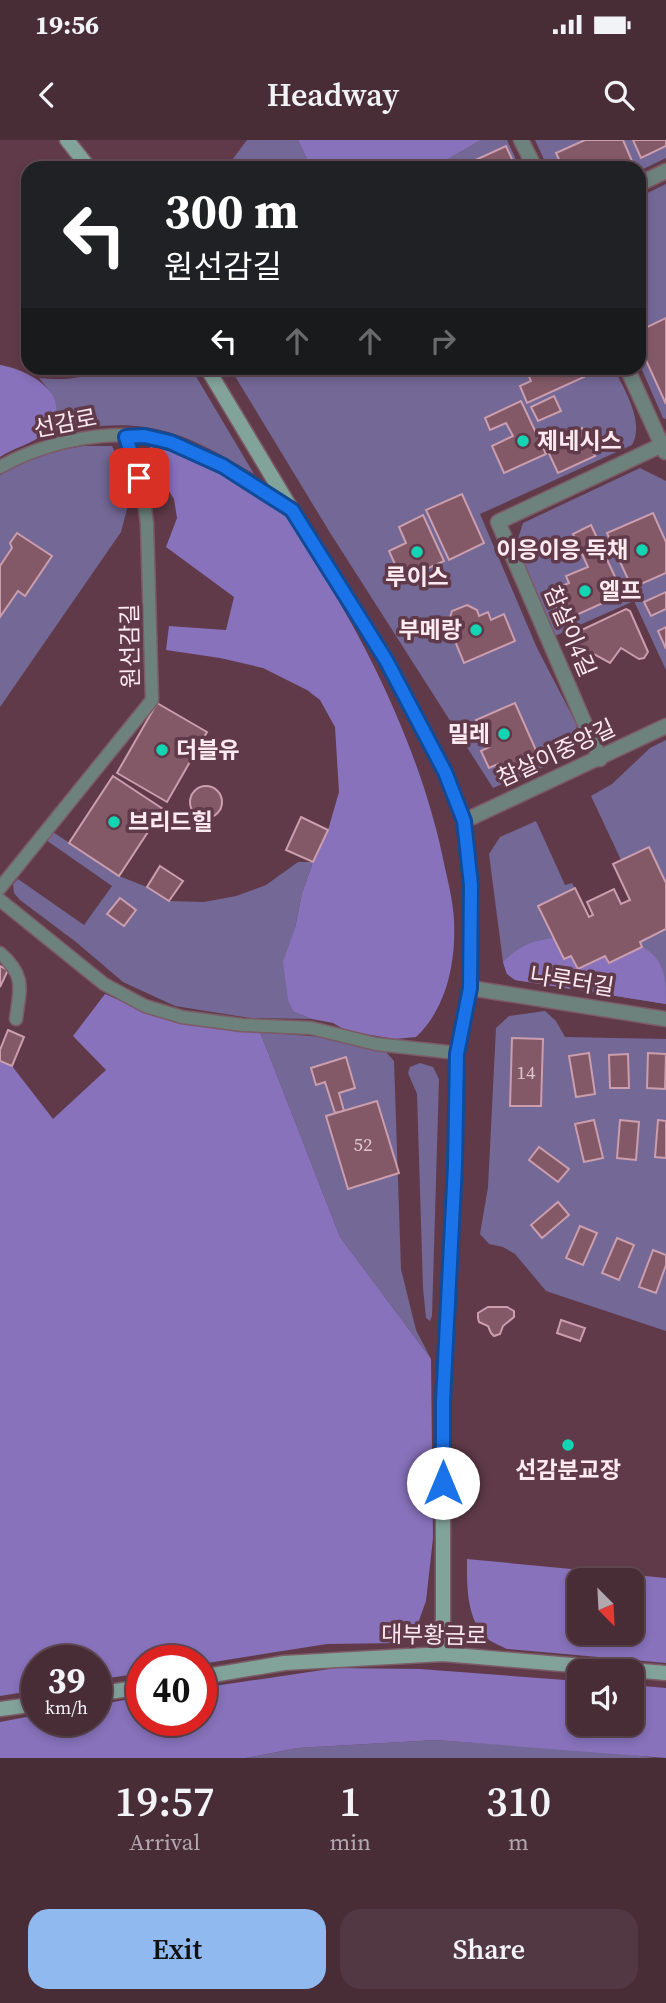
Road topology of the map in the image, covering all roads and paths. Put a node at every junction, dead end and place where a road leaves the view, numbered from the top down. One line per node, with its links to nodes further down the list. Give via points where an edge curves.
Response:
1 (67, 140): 3 (street)
2 (521, 140): 4 (street)
3 (84, 161)
4 (532, 161)
5 (666, 172): 6 (street)
6 (646, 181)
7 (212, 375): 12 (street, 선감로)
8 (630, 375): 10 (street)
9 (126, 437): 11 (lane, 선감로, via 47,445); 12 (lane, 선감로, via 170,442 202,456); 16 (lane, 원선감길, via 143,492 147,524 152,700)
10 (665, 447): 14 (street, 참살이4길, via 498,522)
11 (0, 467)
12 (292, 510): 15 (street, 선감로, via 386,660 445,772)
13 (666, 726): 14 (street, 참살이중앙길)
14 (600, 759): 15 (street, 참살이중앙길)
15 (464, 821): 19 (street, 선감로, via 471,885)
16 (0, 888)
17 (0, 900): 22 (lane, via 104,984 145,1006 182,1017 311,1028 376,1044)
18 (0, 953): 20 (lane, via 17,971 20,983)
19 (470, 988): 21 (street, 나루터길); 22 (street, 선감로)
20 (16, 1019)
21 (666, 1019)
22 (457, 1054): 23 (street, 선감로, via 443,1401)
23 (443, 1654): 24 (street, 대부황금로, via 284,1663); 25 (street, 대부황금로)
24 (217, 1674)
25 (666, 1674)
26 (21, 1707): 27 (street)
27 (0, 1710)

